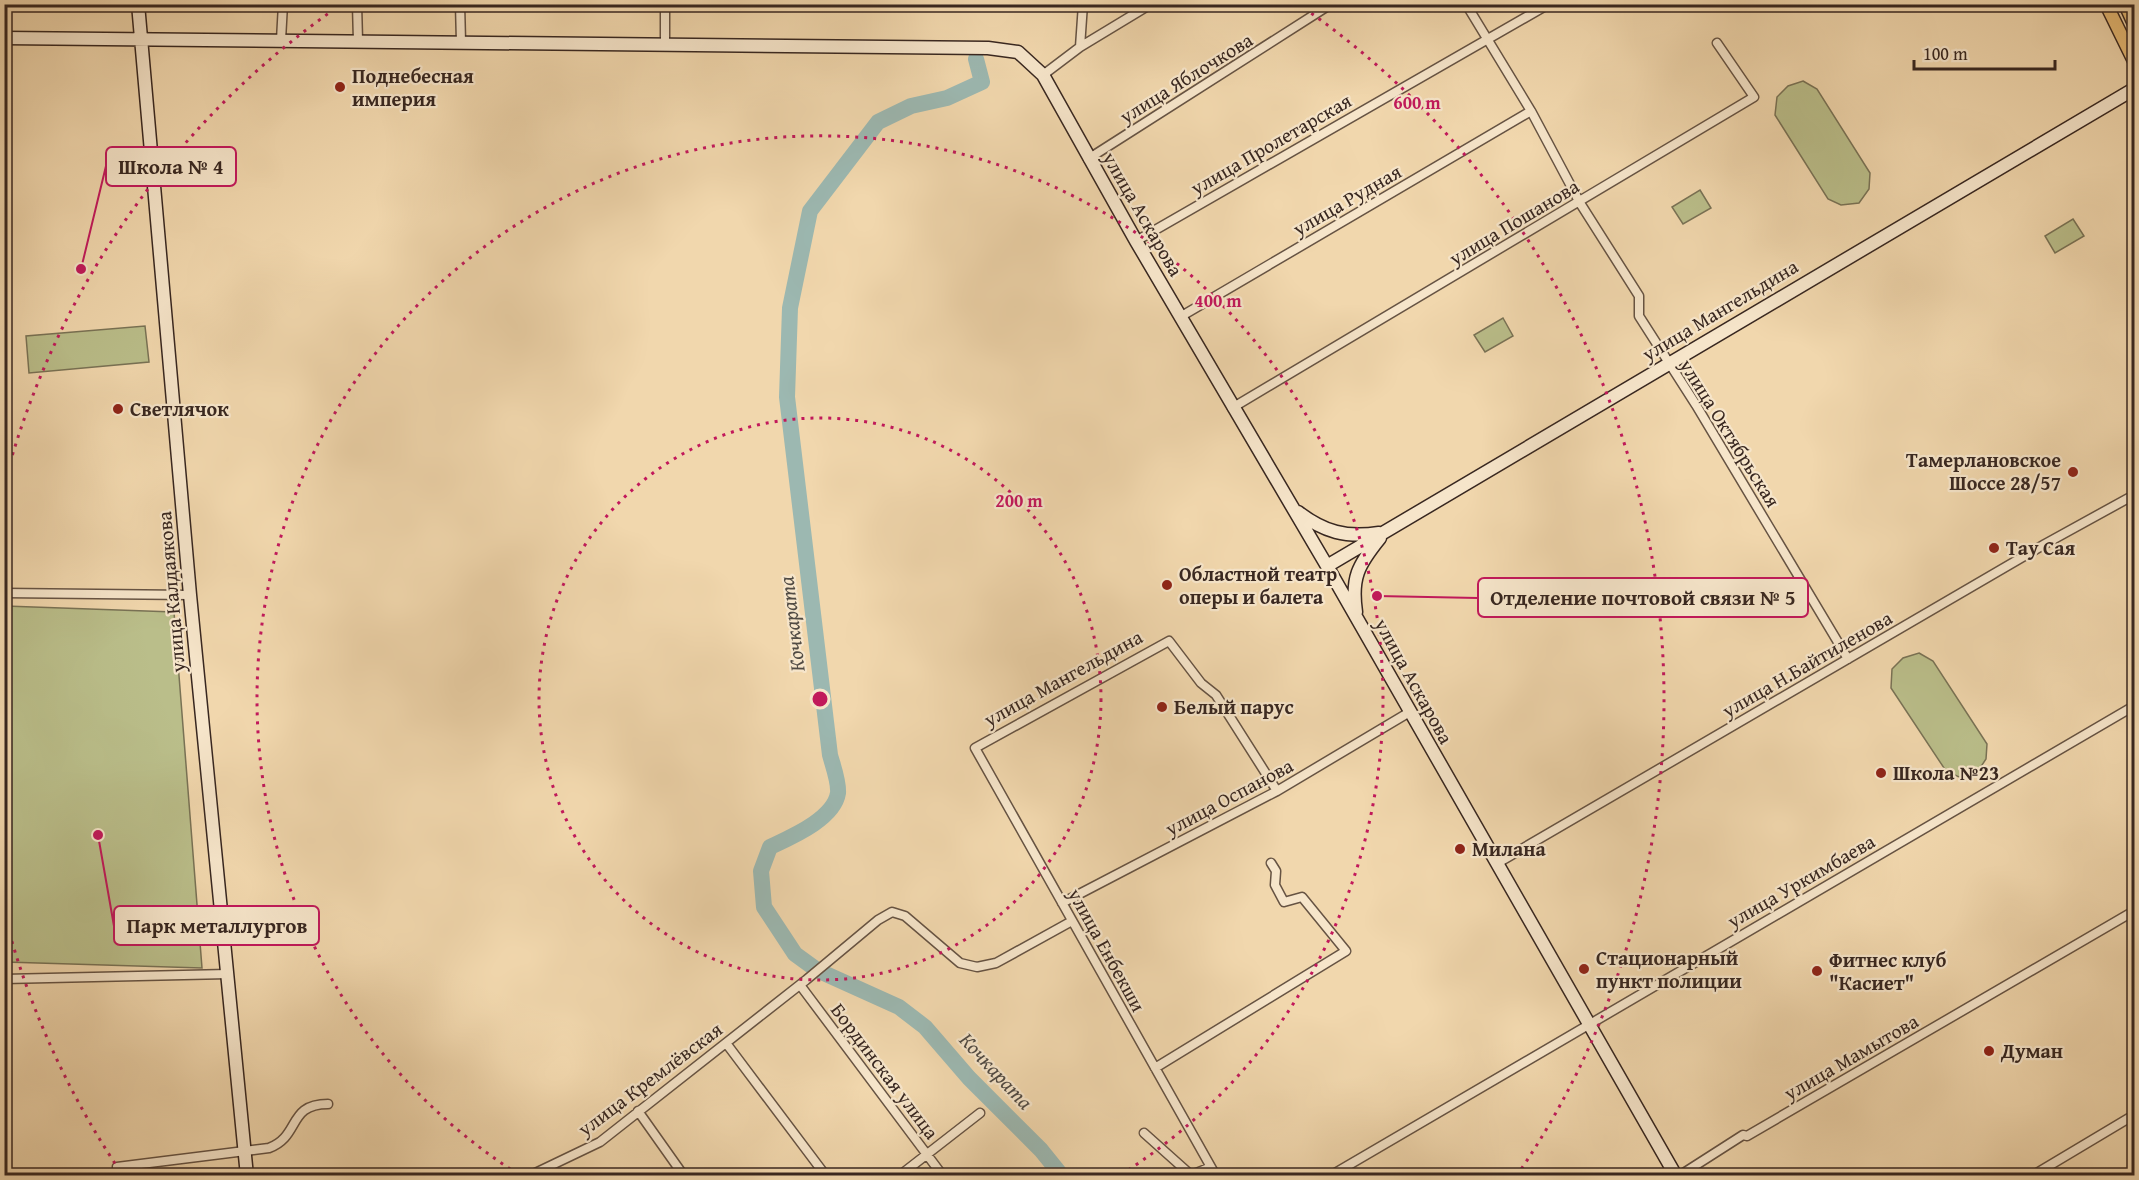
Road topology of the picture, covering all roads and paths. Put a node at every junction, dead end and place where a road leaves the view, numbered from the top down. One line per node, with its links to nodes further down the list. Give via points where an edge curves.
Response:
1 (138, 4): 16 (main road, улица Калдаякова)
2 (283, 4): 17 (street)
3 (357, 4): 18 (street)
4 (460, 4): 19 (street)
5 (665, 4): 21 (street)
6 (1083, 4): 22 (street)
7 (1151, 4): 22 (street)
8 (1331, 4): 27 (street, улица Яблочкова)
9 (1466, 4): 15 (street, улица Октябрьская)
10 (1549, 4): 15 (street, улица Пролетарская)
11 (2106, 4): 23 (main road)
12 (2125, 4): 13 (main road)
13 (2134, 24)
14 (4, 38): 16 (main road, улица Аскарова)
15 (1487, 38): 26 (street, улица Октябрьская); 29 (street, улица Пролетарская)
16 (141, 40): 17 (main road, улица Аскарова); 38 (main road, улица Калдаякова)
17 (281, 40): 18 (main road, улица Аскарова)
18 (358, 41): 19 (main road, улица Аскарова)
19 (461, 42): 21 (main road, улица Аскарова)
20 (1717, 43): 28 (street, улица Пошанова, via 1754,97)
21 (664, 45): 24 (main road, улица Аскарова, via 988,48 1018,52)
22 (1080, 47): 24 (street)
23 (2134, 61)
24 (1043, 75): 27 (main road, улица Аскарова)
25 (2134, 89): 31 (main road, улица Мангельдина)
26 (1531, 111): 28 (street, улица Октябрьская); 30 (street, улица Рудная)
27 (1088, 159): 29 (main road, улица Аскарова)
28 (1580, 203): 31 (street, улица Октябрьская, via 1639,296 1639,316); 32 (street, улица Пошанова)
29 (1136, 241): 30 (main road, улица Аскарова)
30 (1179, 316): 32 (main road, улица Аскарова)
31 (1668, 364): 35 (main road, улица Мангельдина); 40 (street, улица Октябрьская)
32 (1232, 408): 34 (main road, улица Аскарова)
33 (2134, 495): 40 (street, улица Н.Байтиленова)
34 (1292, 508): 35 (main road, via 1313,524 1340,535); 36 (main road, улица Аскарова)
35 (1385, 532): 36 (main road, улица Мангельдина); 39 (main road, via 1358,569 1353,585)
36 (1326, 566): 39 (main road, улица Аскарова)
37 (4, 593): 38 (street)
38 (190, 595): 50 (main road, улица Калдаякова)
39 (1358, 622): 42 (main road, улица Аскарова)
40 (1848, 659): 46 (street, улица Н.Байтиленова)
41 (2134, 706): 53 (street, улица Уркимбаева)
42 (1408, 713): 44 (street, улица Оспанова); 46 (main road, улица Аскарова)
43 (975, 748): 44 (street, улица Мангельдина, via 1169,641 1201,683 1216,695); 47 (street, улица Енбекши)
44 (1277, 791): 47 (street, улица Оспанова)
45 (1271, 863): 55 (street, via 1276,871 1275,885 1284,902 1302,897 1346,951)
46 (1496, 864): 53 (main road, улица Аскарова)
47 (1062, 903): 49 (street, улица Енбекши)
48 (2134, 911): 72 (street, улица Мамытова)
49 (1072, 921): 52 (street, улица Кремлёвская, via 996,963 977,967 960,963 906,916 892,912); 55 (street, улица Енбекши)
50 (228, 974): 51 (street); 61 (main road, улица Калдаякова)
51 (4, 979)
52 (800, 985): 54 (street, улица Кремлёвская); 62 (street, Бординская улица)
53 (1589, 1024): 71 (street, улица Уркимбаева); 72 (main road, улица Аскарова)
54 (726, 1043): 57 (street, улица Кремлёвская); 68 (street)
55 (1155, 1068): 64 (street, улица Енбекши)
56 (328, 1104): 61 (street, via 306,1108 278,1144)
57 (638, 1111): 66 (street, улица Кремлёвская, via 600,1142); 67 (street)
58 (980, 1113): 62 (street)
59 (2134, 1115): 73 (street)
60 (1144, 1132): 64 (street, улица Енбекши, via 1191,1175)
61 (244, 1150): 63 (street); 65 (main road, улица Калдаякова)
62 (926, 1155): 69 (street); 70 (street, Бординская улица)
63 (117, 1167)
64 (1213, 1171)
65 (247, 1176)
66 (529, 1176)
67 (684, 1176)
68 (826, 1176)
69 (899, 1176)
70 (943, 1176)
71 (1330, 1176)
72 (1678, 1176)
73 (2031, 1176)

